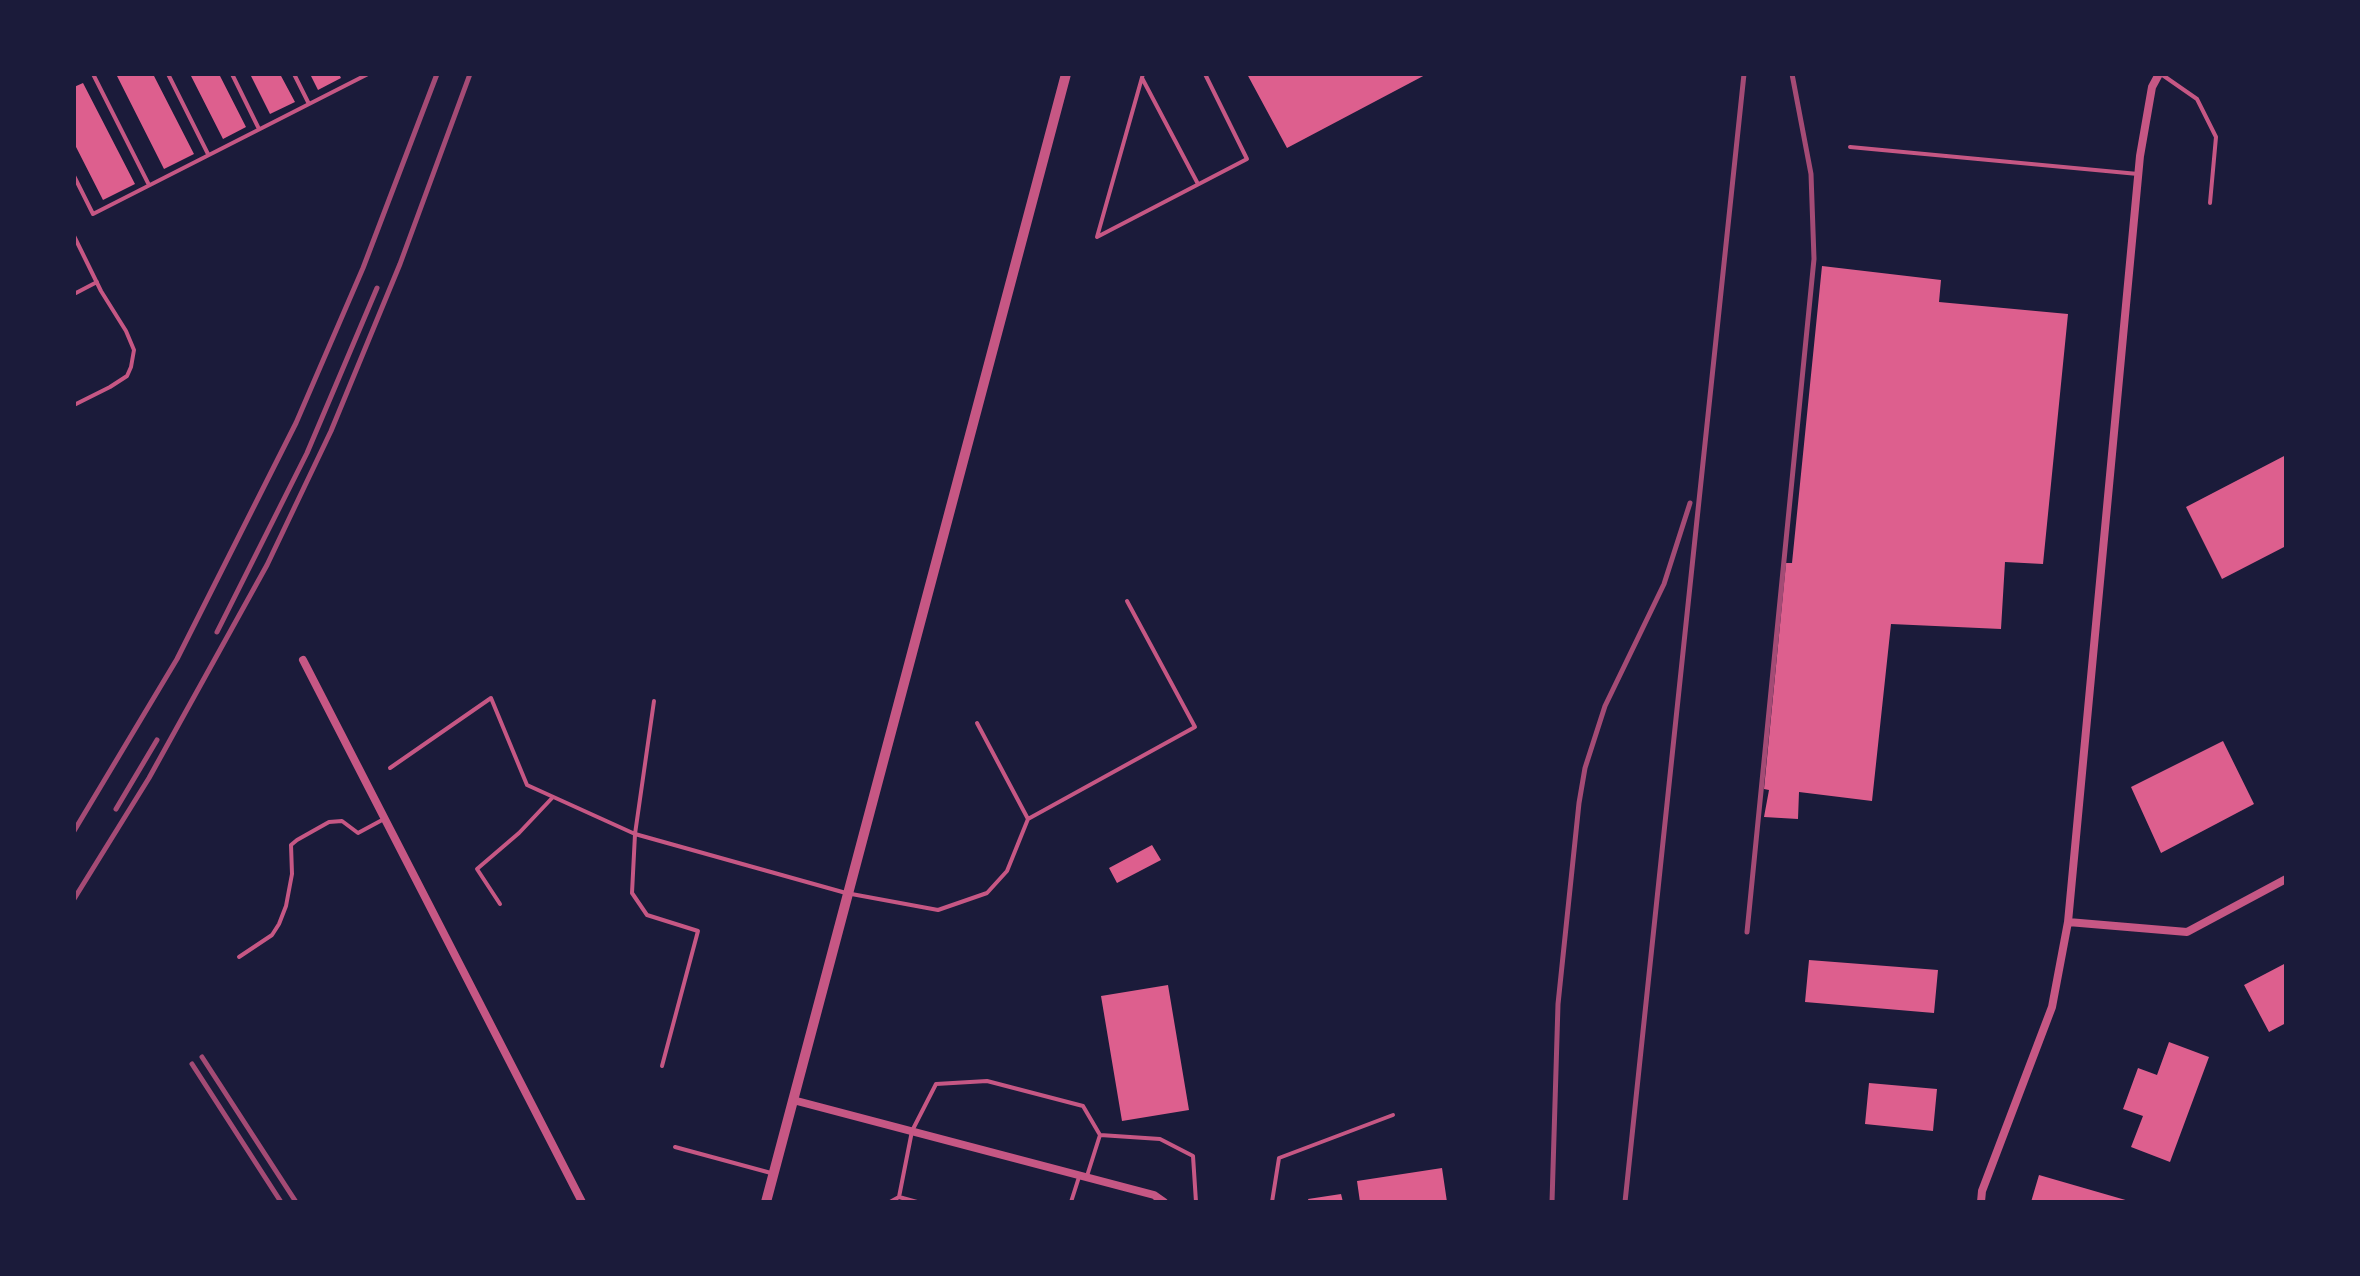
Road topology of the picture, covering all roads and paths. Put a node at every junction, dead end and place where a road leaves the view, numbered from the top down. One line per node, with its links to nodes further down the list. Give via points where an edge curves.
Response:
1 (93, 74): 18 (lane)
2 (168, 74): 14 (lane)
3 (232, 74): 12 (lane)
4 (294, 74): 11 (lane)
5 (368, 74): 10 (lane)
6 (1066, 74): 34 (street)
7 (1205, 74): 17 (lane, via 1247,159)
8 (2160, 74): 15 (street, via 2152,87); 19 (lane, via 2197,99 2216,137)
9 (1142, 76): 17 (lane); 17 (lane, via 1097,237)
10 (355, 77): 11 (lane)
11 (309, 104): 12 (lane)
12 (260, 129): 14 (lane)
13 (1850, 147): 15 (lane)
14 (209, 155): 18 (lane)
15 (2138, 174): 36 (street)
16 (74, 176): 18 (lane, via 93,214)
17 (1198, 184)
18 (149, 185)
19 (2210, 203)
20 (74, 236): 21 (lane)
21 (97, 282): 22 (lane); 23 (lane, via 132,342 133,357 120,381)
22 (74, 294)
23 (74, 405)
24 (1127, 601): 31 (lane, via 1195,727)
25 (303, 660): 30 (street)
26 (654, 701): 32 (lane)
27 (977, 723): 31 (lane)
28 (390, 768): 29 (lane, via 491,698 527,785)
29 (553, 797): 32 (lane); 35 (lane, via 477,869)
30 (384, 819): 37 (lane, via 358,833 342,821 329,822 291,845 292,874 279,924 272,935); 47 (street)
31 (1028, 819): 34 (lane, via 1007,871 987,893 938,910)
32 (635, 834): 34 (lane); 38 (lane, via 632,893 647,915 698,931)
33 (2286, 879): 36 (street, via 2187,932)
34 (846, 893): 39 (street)
35 (500, 904)
36 (2068, 922): 55 (street, via 2052,1007)
37 (239, 957)
38 (662, 1066)
39 (793, 1100): 41 (street); 44 (street)
40 (1393, 1115): 54 (lane, via 1279,1158)
41 (912, 1131): 42 (lane, via 936,1084 987,1081 1083,1106); 45 (street); 46 (lane)
42 (1100, 1135): 45 (lane); 53 (lane, via 1160,1139 1193,1156)
43 (675, 1147): 44 (lane)
44 (774, 1173): 48 (street)
45 (1083, 1176): 51 (lane); 52 (street)
46 (899, 1197): 49 (lane); 50 (lane)
47 (582, 1202)
48 (766, 1202)
49 (890, 1202)
50 (917, 1202)
51 (1071, 1202)
52 (1164, 1202)
53 (1196, 1202)
54 (1272, 1202)
55 (1981, 1202)

